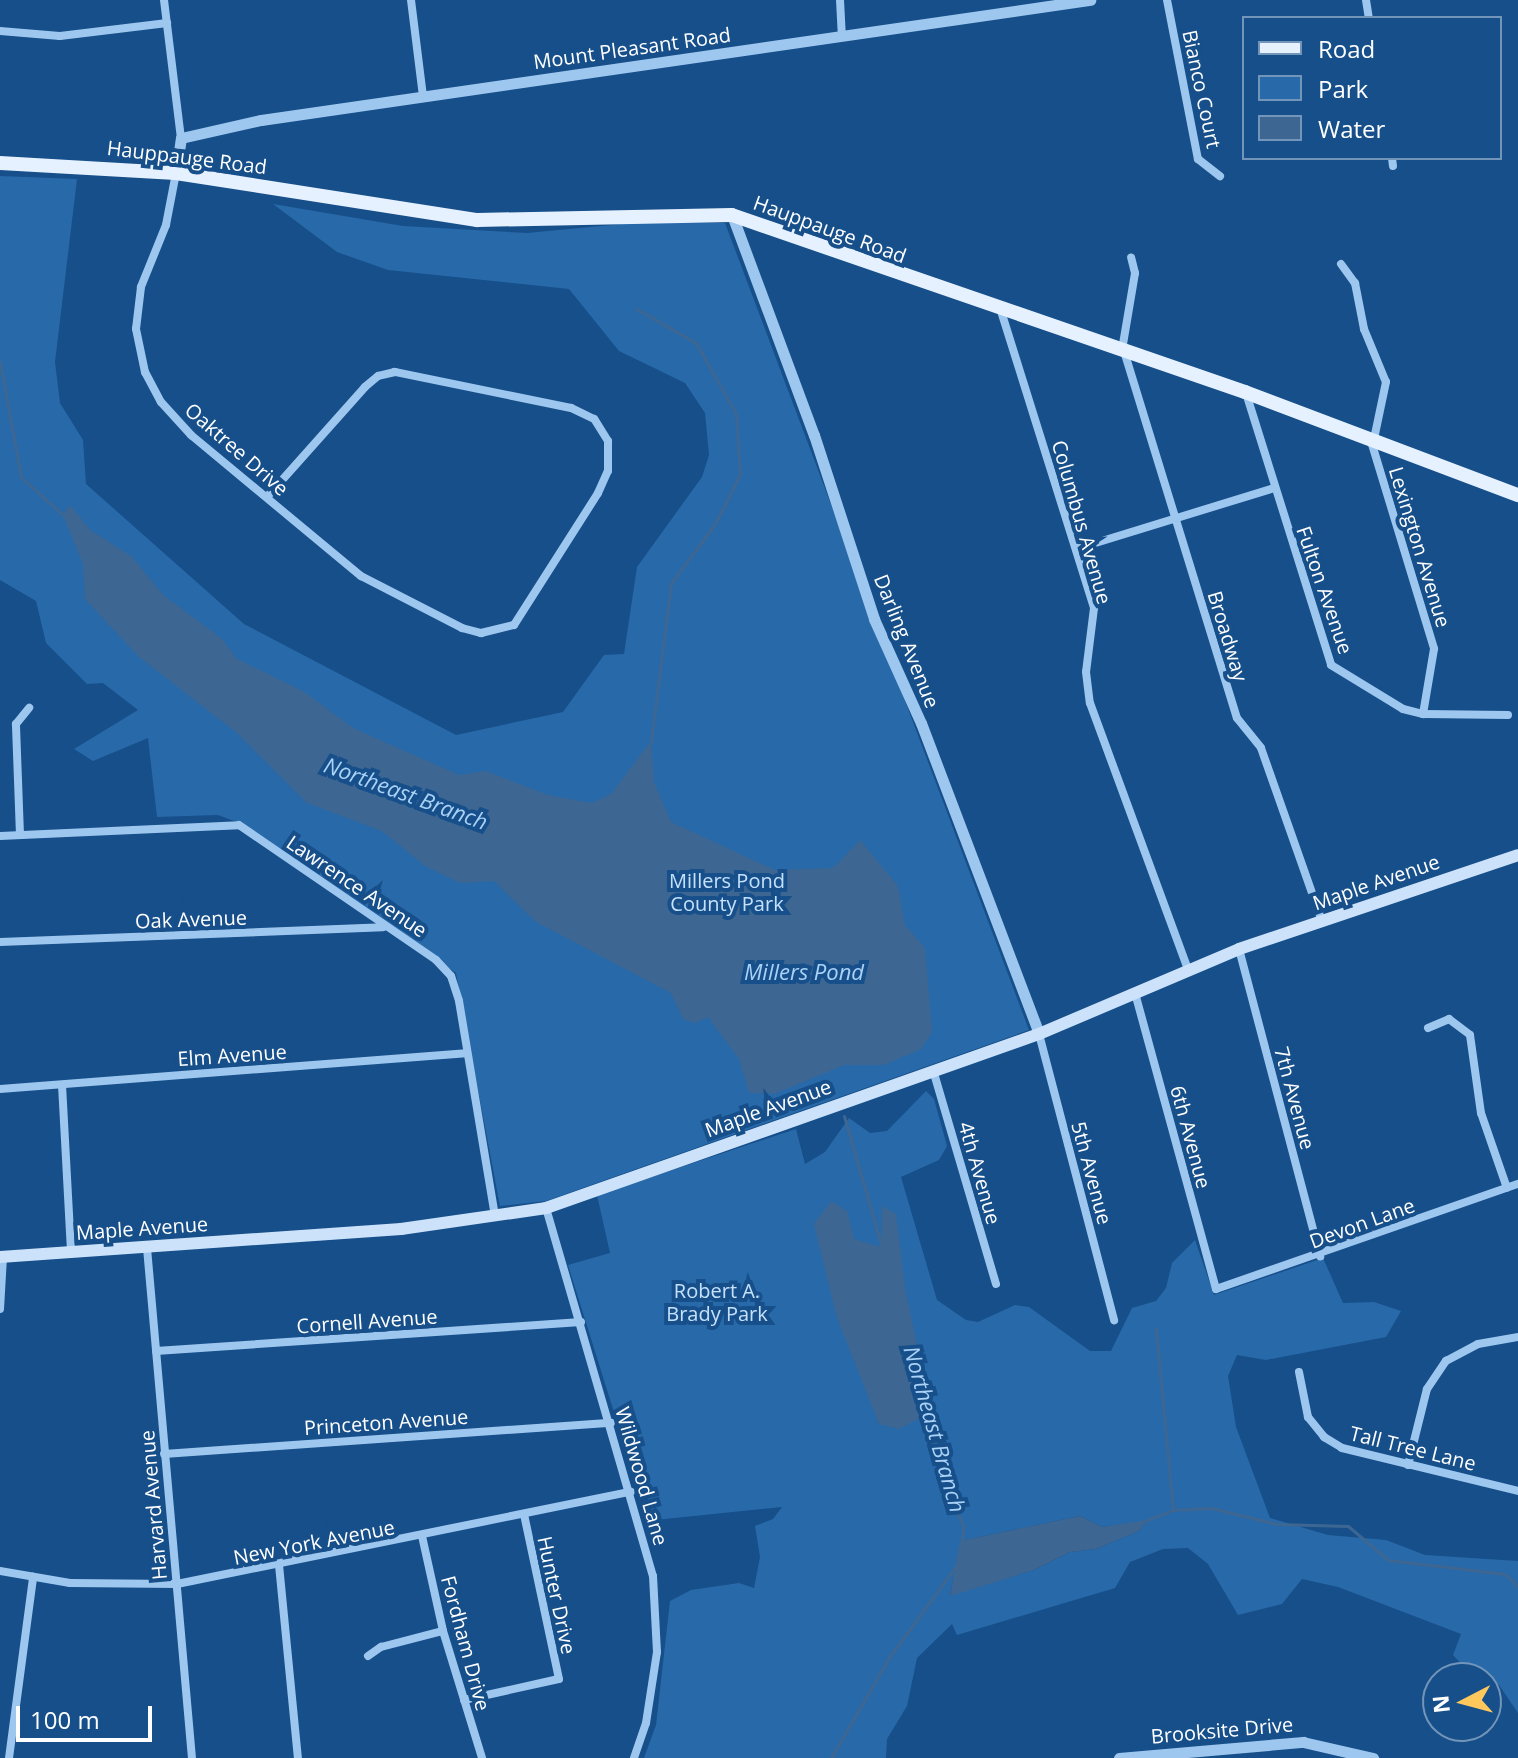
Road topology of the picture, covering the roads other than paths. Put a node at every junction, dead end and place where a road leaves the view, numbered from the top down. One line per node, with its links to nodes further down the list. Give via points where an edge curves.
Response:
1 (164, 0): 7 (street)
2 (411, 0): 10 (street)
3 (840, 0): 9 (street)
4 (1090, 0): 6 (street, Mount Pleasant Road)
5 (1167, 0): 14 (street, Bianco Court, via 1198,159)
6 (1013, 5): 9 (street, Mount Pleasant Road)
7 (167, 23): 8 (street, via 60,36); 11 (street)
8 (0, 31)
9 (842, 36): 10 (street, Mount Pleasant Road)
10 (423, 96): 11 (street, Mount Pleasant Road)
11 (181, 138): 13 (street)
12 (0, 163): 13 (main road, Hauppauge Road)
13 (176, 173): 15 (main road, Hauppauge Road, via 477,220); 24 (street, Oaktree Drive, via 166,225 141,287 136,329 145,372 161,402 191,435)
14 (1220, 176)
15 (732, 215): 18 (main road, Hauppauge Road); 40 (street, Darling Avenue, via 814,435 874,619 950,796)
16 (1131, 257): 19 (street, via 1135,273)
17 (1341, 264): 21 (street, via 1355,283 1364,329 1386,382)
18 (1001, 311): 19 (main road, Hauppauge Road); 26 (street, Columbus Avenue)
19 (1123, 351): 20 (main road, Hauppauge Road); 25 (street, Broadway)
20 (1245, 392): 21 (main road, Hauppauge Road); 22 (street, Fulton Avenue)
21 (1372, 439): 23 (main road, Hauppauge Road); 28 (street, Lexington Avenue, via 1434,649)
22 (1274, 488): 25 (street); 28 (street, Fulton Avenue, via 1331,665 1384,700)
23 (1518, 495)
24 (267, 497): 24 (street, Oaktree Drive, via 378,376 412,374 571,408 594,419 608,441 608,471 598,493 526,612 499,631 462,628 361,576)
25 (1175, 519): 26 (street); 33 (street, Broadway, via 1237,718 1261,748)
26 (1076, 549): 37 (street, Columbus Avenue, via 1094,608 1086,672 1090,703)
27 (29, 708): 30 (street, via 16,724)
28 (1423, 714): 29 (street, Fulton Avenue)
29 (1508, 715)
30 (20, 835): 31 (street, Lawrence Avenue); 34 (street, Lawrence Avenue, via 239,825)
31 (0, 836)
32 (1518, 855): 33 (main road, Maple Avenue)
33 (1322, 921): 36 (main road, Maple Avenue)
34 (384, 927): 35 (street, Oak Avenue); 41 (street, Lawrence Avenue, via 436,960 451,976)
35 (0, 942)
36 (1239, 949): 37 (main road, Maple Avenue); 51 (street, 7th Avenue)
37 (1188, 969): 38 (main road, Maple Avenue)
38 (1135, 993): 40 (main road, Maple Avenue); 54 (street, 6th Avenue)
39 (1428, 1028): 46 (street, via 1449,1019 1470,1035 1481,1113)
40 (1039, 1034): 42 (main road, Maple Avenue); 56 (street, 5th Avenue)
41 (466, 1053): 43 (street, Elm Avenue); 48 (street, Lawrence Avenue)
42 (933, 1070): 47 (main road, Maple Avenue); 53 (street, 4th Avenue)
43 (62, 1085): 44 (street, Elm Avenue); 50 (street)
44 (0, 1089)
45 (1518, 1184): 46 (street, Devon Lane)
46 (1507, 1188): 51 (street, Devon Lane)
47 (546, 1208): 48 (main road, Maple Avenue); 57 (street, Wildwood Lane)
48 (495, 1215): 49 (main road, Maple Avenue, via 401,1229)
49 (147, 1248): 50 (main road, Maple Avenue); 59 (street, Harvard Avenue)
50 (71, 1252): 52 (main road, Maple Avenue)
51 (1320, 1256): 54 (street, Devon Lane)
52 (1, 1257): 55 (street)
53 (996, 1284)
54 (1216, 1289)
55 (0, 1309)
56 (1114, 1320)
57 (581, 1322): 59 (street, Cornell Avenue); 61 (street, Wildwood Lane)
58 (1518, 1337): 63 (street, via 1478,1344 1446,1361 1427,1389)
59 (156, 1351): 62 (street, Harvard Avenue)
60 (1299, 1372): 63 (street, Tall Tree Lane, via 1308,1417 1324,1437 1371,1458)
61 (611, 1423): 62 (street, Princeton Avenue); 65 (street, Wildwood Lane)
62 (164, 1454): 71 (street, Harvard Avenue)
63 (1408, 1465): 64 (street, Tall Tree Lane)
64 (1518, 1491)
65 (631, 1492): 66 (street, New York Avenue); 80 (street, Wildwood Lane, via 658,1615 646,1723)
66 (524, 1515): 67 (street, New York Avenue); 74 (street, Hunter Drive, via 559,1679)
67 (422, 1536): 68 (street, New York Avenue); 72 (street, Fordham Drive)
68 (279, 1565): 71 (street, New York Avenue); 78 (street)
69 (0, 1571): 70 (street, New York Avenue)
70 (33, 1577): 71 (street, New York Avenue); 76 (street)
71 (177, 1584): 77 (street, Harvard Avenue)
72 (443, 1631): 73 (street, via 381,1647); 74 (street, Fordham Drive)
73 (368, 1656)
74 (464, 1700): 79 (street, Fordham Drive)
75 (1224, 1745): 81 (street, Brooksite Drive); 82 (street); 83 (street, Brooksite Drive, via 1303,1742)
76 (9, 1758)
77 (192, 1758)
78 (298, 1758)
79 (482, 1758)
80 (634, 1758)
81 (1119, 1758)
82 (1226, 1758)
83 (1373, 1758)

